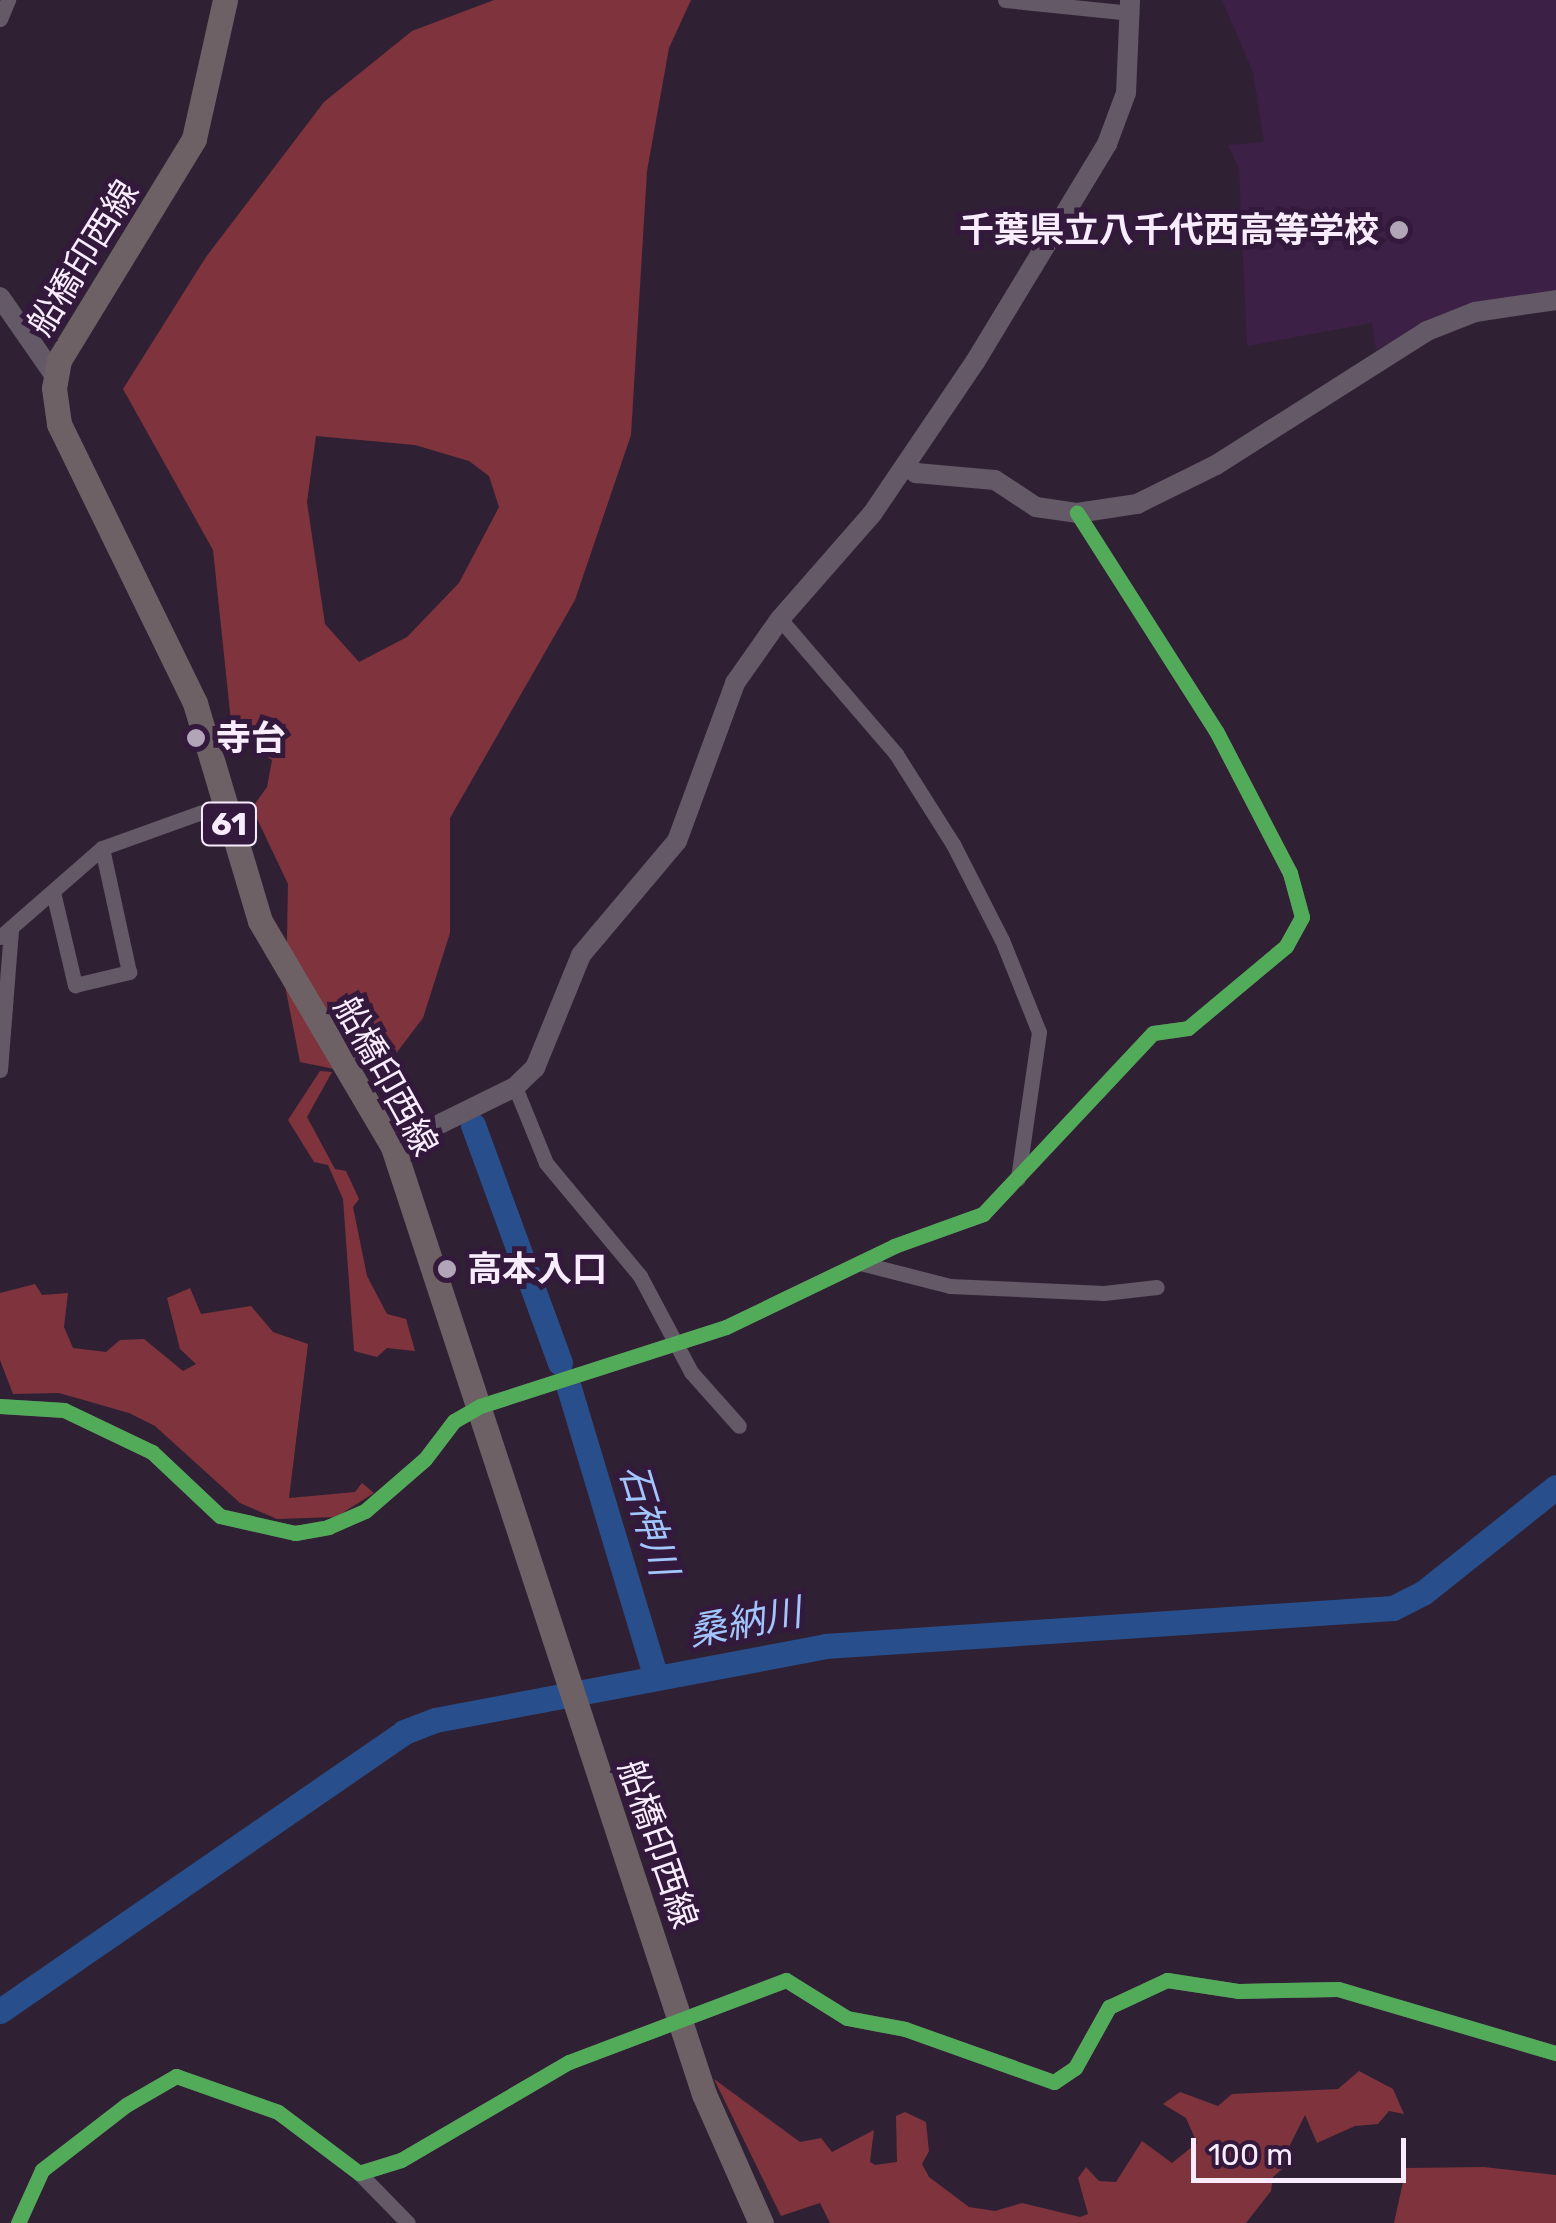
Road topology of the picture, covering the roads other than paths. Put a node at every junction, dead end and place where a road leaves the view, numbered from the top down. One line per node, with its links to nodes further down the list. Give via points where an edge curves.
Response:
1 (8, 0): 5 (street)
2 (225, 0): 8 (main road, 船橋印西線, via 194,139 65,345)
3 (1004, 0): 4 (street)
4 (1131, 7): 9 (street, via 1126,93 1106,144)
5 (0, 19)
6 (0, 297): 8 (street)
7 (1556, 300): 10 (street, via 1504,304 1427,332 1216,465 1137,504)
8 (55, 376): 12 (main road, 船橋印西線 / 61, via 68,453 183,673)
9 (906, 465): 10 (street, via 916,473 996,480 1036,507); 11 (street)
10 (1077, 514): 19 (street, via 1216,732 1290,874 1302,917 1286,946 1188,1028 1152,1034)
11 (780, 619): 17 (street, via 735,683 678,841 581,955 535,1068); 19 (street, via 896,754 1002,940 1038,1032)
12 (224, 804): 13 (street); 18 (main road, 船橋印西線 / 61, via 260,920)
13 (102, 848): 14 (street); 14 (street, via 130,972 75,984)
14 (53, 892): 15 (street)
15 (5, 933): 16 (street)
16 (0, 1070)
17 (515, 1087): 18 (street); 22 (street, via 546,1163 640,1276)
18 (392, 1147): 24 (main road, 船橋印西線 / 61)
19 (1018, 1178): 20 (street, via 968,1224)
20 (860, 1263): 21 (street, via 950,1286 1089,1293); 22 (street, via 726,1327)
21 (1157, 1287)
22 (673, 1340): 24 (street); 25 (street)
23 (0, 1406): 24 (street, via 64,1410 152,1452 220,1516 295,1532 366,1510 425,1459 454,1420)
24 (480, 1406): 26 (main road, 船橋印西線 / 61)
25 (739, 1426)
26 (680, 2018): 27 (street, via 786,1980 847,2018 905,2029 1054,2082 1075,2068 1109,2007 1140,1988 1185,1979 1238,1991 1338,1989); 28 (street, via 558,2067 400,2160); 31 (main road, 船橋印西線 / 61, via 719,2132)
27 (1556, 2053)
28 (358, 2173): 29 (street, via 278,2112 176,2076 42,2170); 30 (street)
29 (18, 2223)
30 (408, 2223)
31 (761, 2223)

